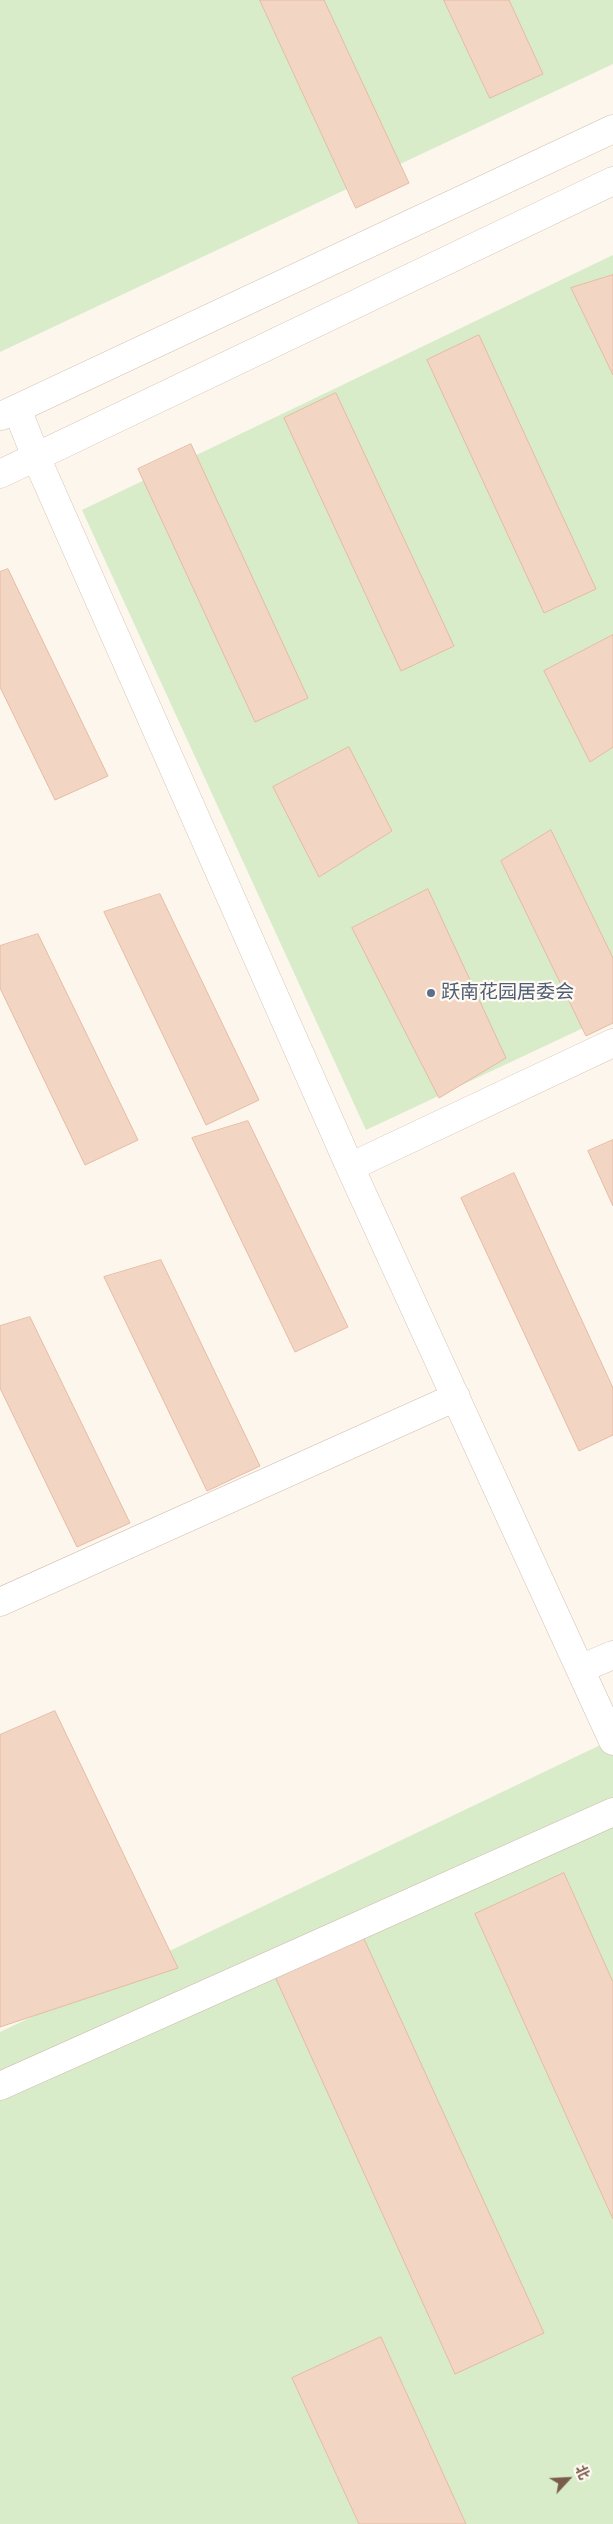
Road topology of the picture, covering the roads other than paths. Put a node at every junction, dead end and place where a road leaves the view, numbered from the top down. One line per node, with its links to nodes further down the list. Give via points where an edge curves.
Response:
1 (613, 129): 3 (street)
2 (613, 181): 4 (street)
3 (8, 413): 4 (street)
4 (36, 457): 5 (street); 7 (street)
5 (0, 474)
6 (613, 1043): 7 (street)
7 (350, 1167): 8 (street)
8 (456, 1396): 9 (street); 11 (street)
9 (0, 1602)
10 (613, 1655): 11 (street)
11 (580, 1669): 12 (street)
12 (613, 1741)
13 (613, 1812): 14 (street)
14 (0, 2086)

